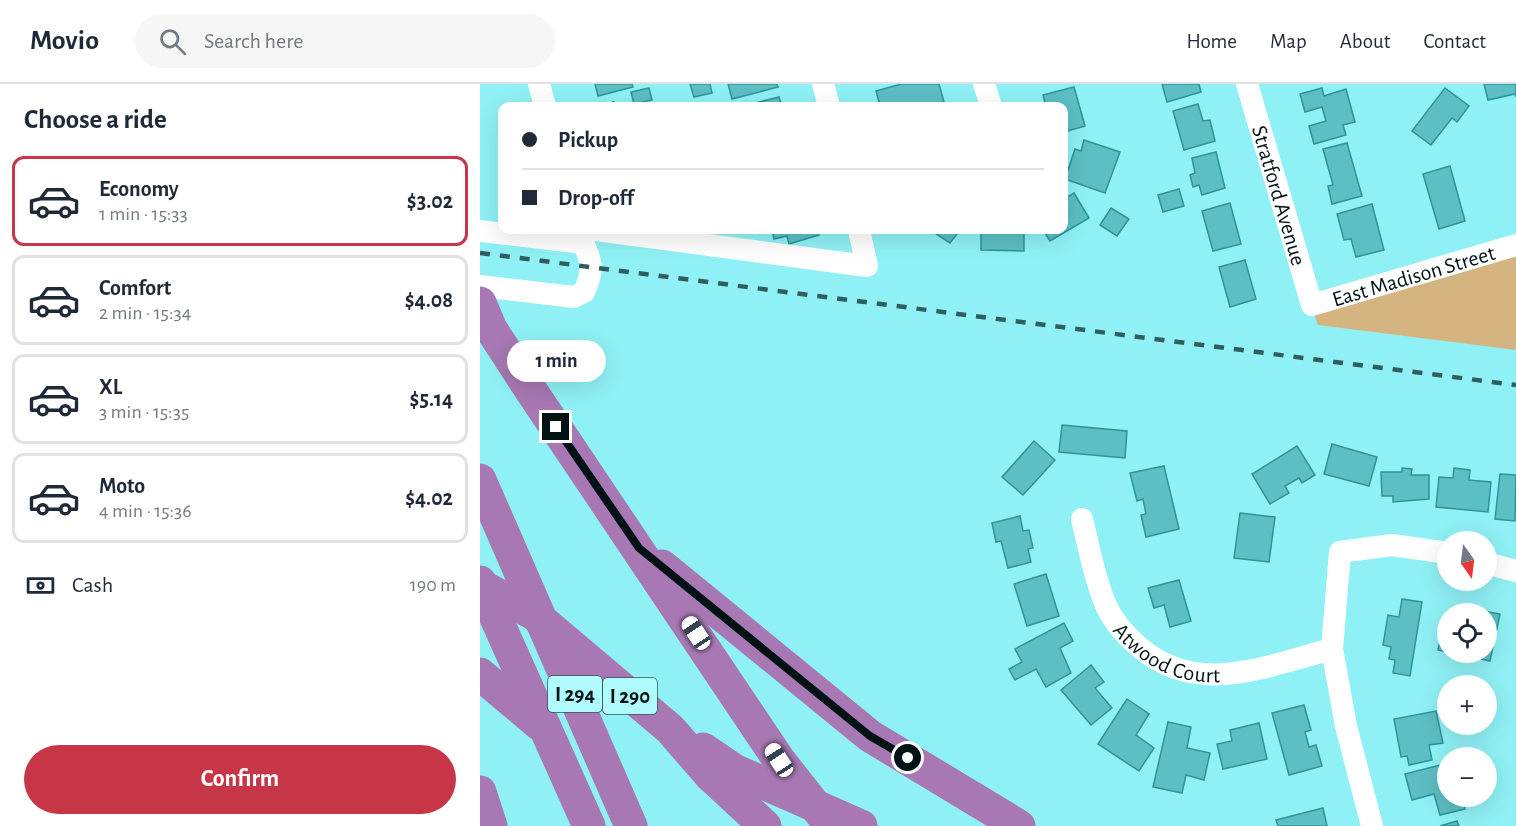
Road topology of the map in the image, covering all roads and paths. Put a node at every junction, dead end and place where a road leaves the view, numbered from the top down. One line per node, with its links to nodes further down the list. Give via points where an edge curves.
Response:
1 (539, 84): 5 (street)
2 (823, 84): 6 (street)
3 (984, 84): 7 (street)
4 (1247, 84): 14 (street, Stratford Avenue)
5 (543, 102)
6 (827, 102)
7 (990, 102)
8 (480, 231): 9 (street)
9 (498, 232)
10 (586, 234): 11 (street, via 867,266); 13 (street, via 592,274 584,292 574,297)
11 (860, 234)
12 (1516, 245): 14 (street, East Madison Street)
13 (480, 286)
14 (1312, 305)
15 (485, 316): 18 (highway)
16 (480, 480): 29 (highway, I 294)
17 (1082, 519): 23 (street, Atwood Court, via 1110,615 1124,634 1156,662 1189,673 1220,676)
18 (639, 548): 32 (highway, via 779,760); 34 (highway, via 870,736)
19 (1437, 551): 23 (street, via 1392,544 1340,552)
20 (1497, 566): 21 (street)
21 (1516, 572)
22 (480, 584): 25 (highway, I 290, via 534,614); 28 (highway, I 294)
23 (1332, 649): 35 (street, via 1346,726)
24 (482, 677): 30 (highway)
25 (670, 729): 31 (highway, I 290, via 710,775); 33 (highway, via 734,770)
26 (480, 792): 27 (highway)
27 (491, 826)
28 (589, 826)
29 (632, 826)
30 (655, 826)
31 (765, 826)
32 (831, 826)
33 (861, 826)
34 (1019, 826)
35 (1372, 826)

